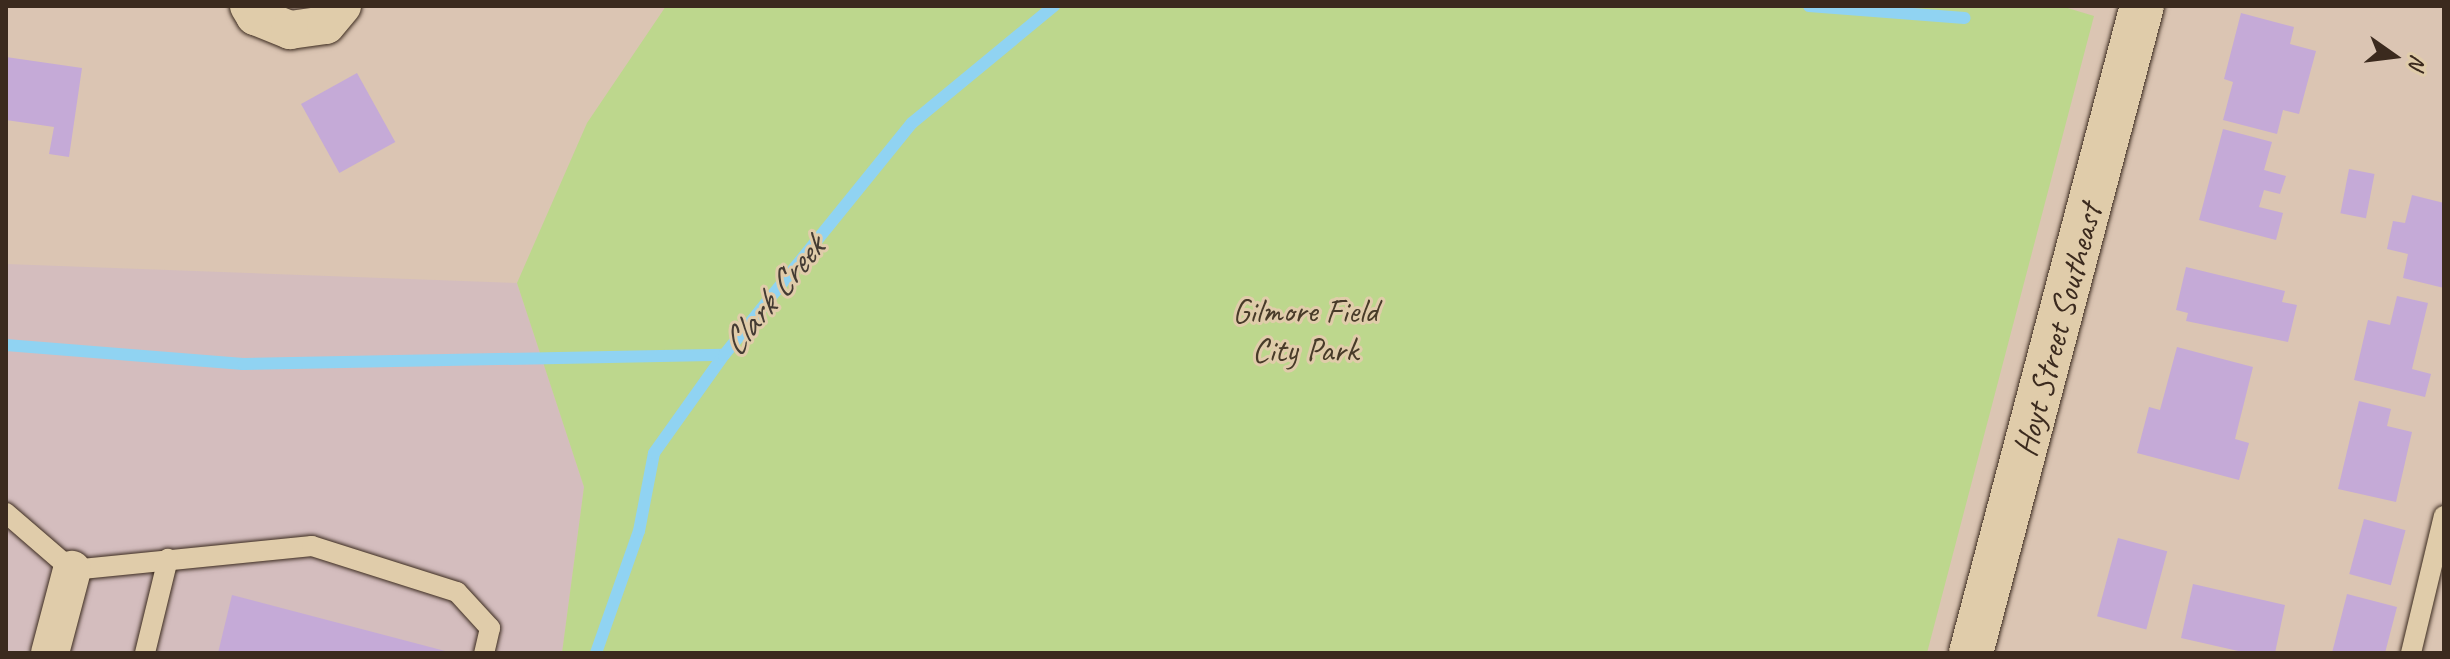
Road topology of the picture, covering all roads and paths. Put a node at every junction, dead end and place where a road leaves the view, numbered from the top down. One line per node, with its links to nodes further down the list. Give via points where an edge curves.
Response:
1 (249, 6): 2 (street, via 255,16 290,30 326,25)
2 (342, 6)
3 (2142, 6): 11 (street, Hoyt Street Southeast)
4 (6, 513): 7 (lane)
5 (2444, 516): 12 (lane)
6 (168, 559): 7 (lane); 9 (lane); 10 (lane, via 312,546 457,592 490,628)
7 (72, 570): 8 (street)
8 (50, 653)
9 (145, 653)
10 (484, 653)
11 (1971, 653)
12 (2411, 653)

